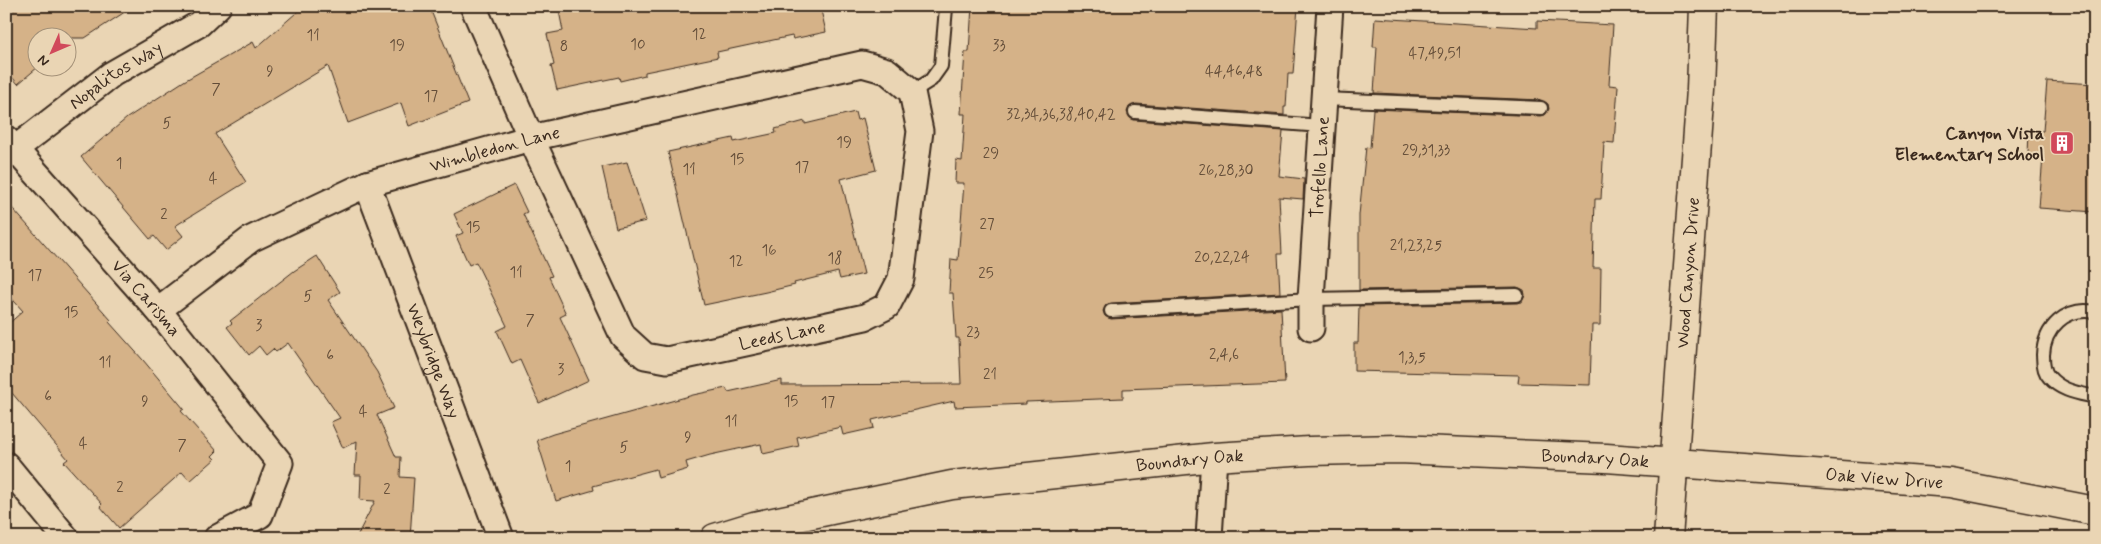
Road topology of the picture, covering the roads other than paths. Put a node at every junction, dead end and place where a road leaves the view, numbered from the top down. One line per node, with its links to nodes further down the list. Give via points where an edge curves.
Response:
1 (218, 6): 12 (street, Nopalitos Way, via 199,24 112,74)
2 (473, 6): 11 (street, Leeds Lane)
3 (1330, 6): 7 (street, Trofello Lane)
4 (1704, 6): 22 (street, Wood Canyon Drive, via 1698,129)
5 (946, 8): 6 (lane, via 941,66 931,80)
6 (912, 92): 11 (street, Wimbledon Lane, via 887,71 862,64); 11 (street, Leeds Lane, via 920,130 901,279 887,306 865,317 667,360 645,356 623,336)
7 (1324, 100): 8 (lane); 10 (street, Trofello Lane)
8 (1541, 108)
9 (1135, 112): 10 (lane)
10 (1322, 126): 15 (street, Trofello Lane)
11 (531, 138): 13 (street, Wimbledon Lane)
12 (11, 144): 16 (street, Via Carisma)
13 (367, 184): 16 (street, Wimbledon Lane, via 251,239); 27 (street, Weybridge Way)
14 (1517, 295): 15 (lane)
15 (1311, 298): 17 (lane); 19 (street, Trofello Lane)
16 (158, 310): 26 (street, Via Carisma, via 280,463 260,515)
17 (1111, 311)
18 (2095, 312): 20 (lane, via 2066,315 2050,328 2043,343 2043,362 2048,376 2060,387)
19 (1310, 328)
20 (2095, 397)
21 (1214, 457): 22 (street, Boundary Oak, via 1399,449); 28 (street, Boundary Oak, via 952,485 754,526); 29 (street)
22 (1672, 462): 24 (street, Oak View Drive, via 1950,483); 30 (street, Wood Canyon Drive)
23 (6, 465): 25 (street)
24 (2095, 510)
25 (66, 538)
26 (217, 538)
27 (501, 538)
28 (715, 538)
29 (1209, 538)
30 (1668, 538)

